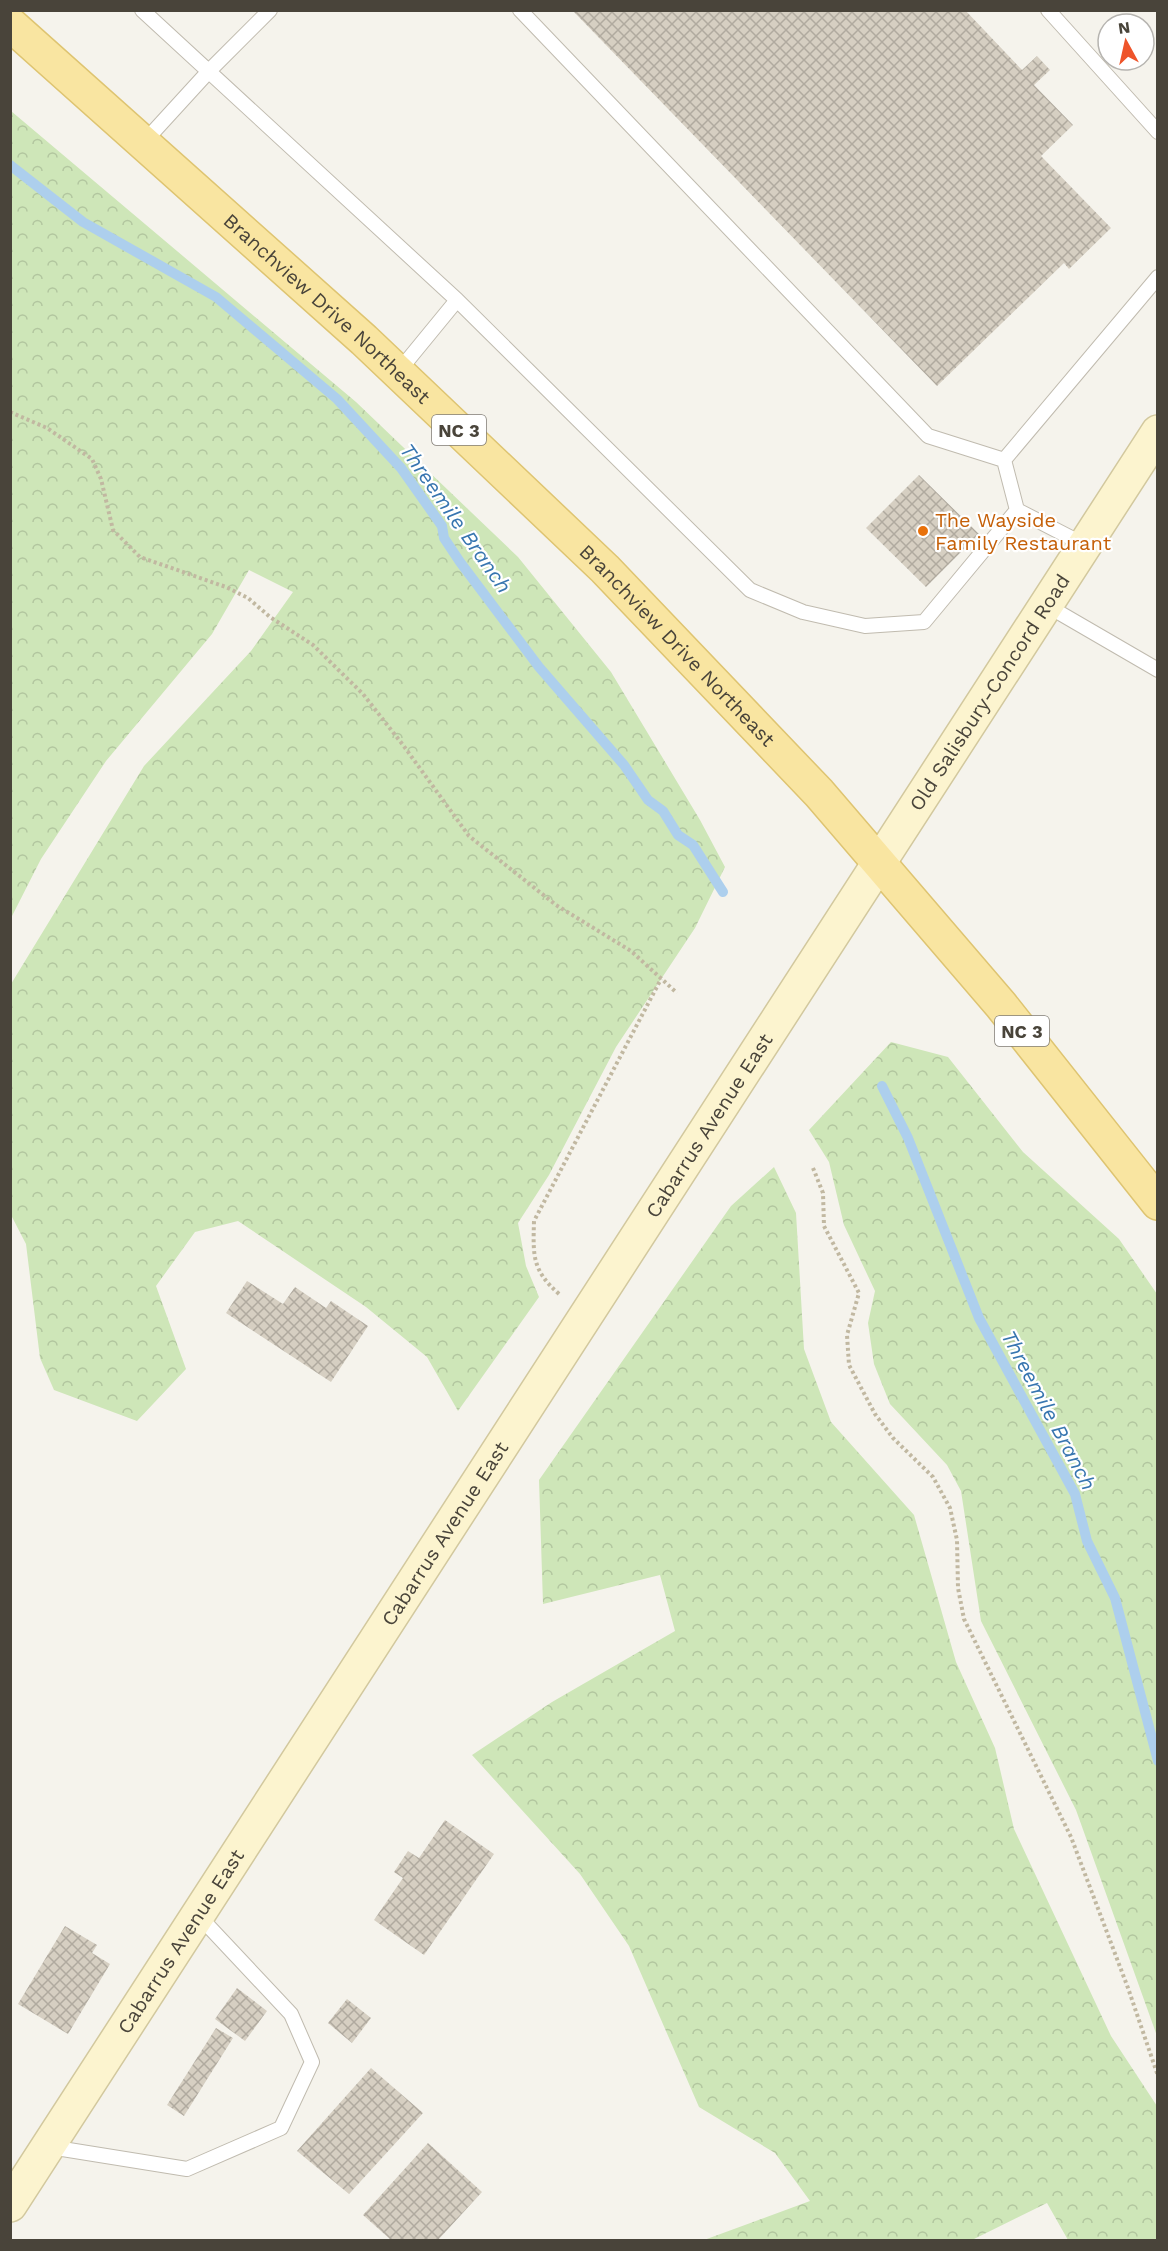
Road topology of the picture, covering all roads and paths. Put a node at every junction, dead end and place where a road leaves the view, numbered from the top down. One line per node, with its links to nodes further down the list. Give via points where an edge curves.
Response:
1 (142, 10): 6 (lane)
2 (270, 10): 6 (lane)
3 (520, 10): 14 (lane, via 928,436)
4 (1048, 10): 7 (lane)
5 (10, 24): 8 (main road, Branchview Drive Northeast / NC 3)
6 (209, 71): 8 (lane); 10 (lane)
7 (1158, 132)
8 (145, 141): 11 (main road, Branchview Drive Northeast / NC 3)
9 (1158, 277): 14 (lane)
10 (457, 300): 11 (lane); 15 (lane, via 750,590 803,612 865,626 924,622)
11 (398, 372): 19 (main road, Branchview Drive Northeast / NC 3, via 605,569 819,793)
12 (10, 412): 20 (path, via 47,428 92,459 113,530 140,557 248,598 313,645 363,694 469,836 556,905 631,951)
13 (1158, 432): 16 (main road, Old Salisbury-Concord Road)
14 (1004, 460): 15 (lane)
15 (1017, 510): 16 (lane)
16 (1085, 545): 17 (main road, Old Salisbury-Concord Road)
17 (1046, 604): 18 (lane); 19 (main road, Old Salisbury-Concord Road)
18 (1158, 670)
19 (879, 864): 23 (main road, NC 3, via 1001,1005); 25 (main road, Cabarrus Avenue East)
20 (661, 979): 21 (path); 24 (path, via 534,1221 533,1257 542,1279)
21 (677, 993)
22 (813, 1168): 26 (path, via 823,1193 824,1226 859,1293 847,1335 849,1365 875,1414 893,1438 933,1477 950,1508 964,1619 1071,1837)
23 (1158, 1203)
24 (560, 1295)
25 (198, 1916): 27 (main road, Cabarrus Avenue East); 27 (lane, via 291,2014 312,2062 281,2128 187,2169)
26 (1158, 2076)
27 (48, 2146): 28 (main road, Cabarrus Avenue East)
28 (10, 2205)

